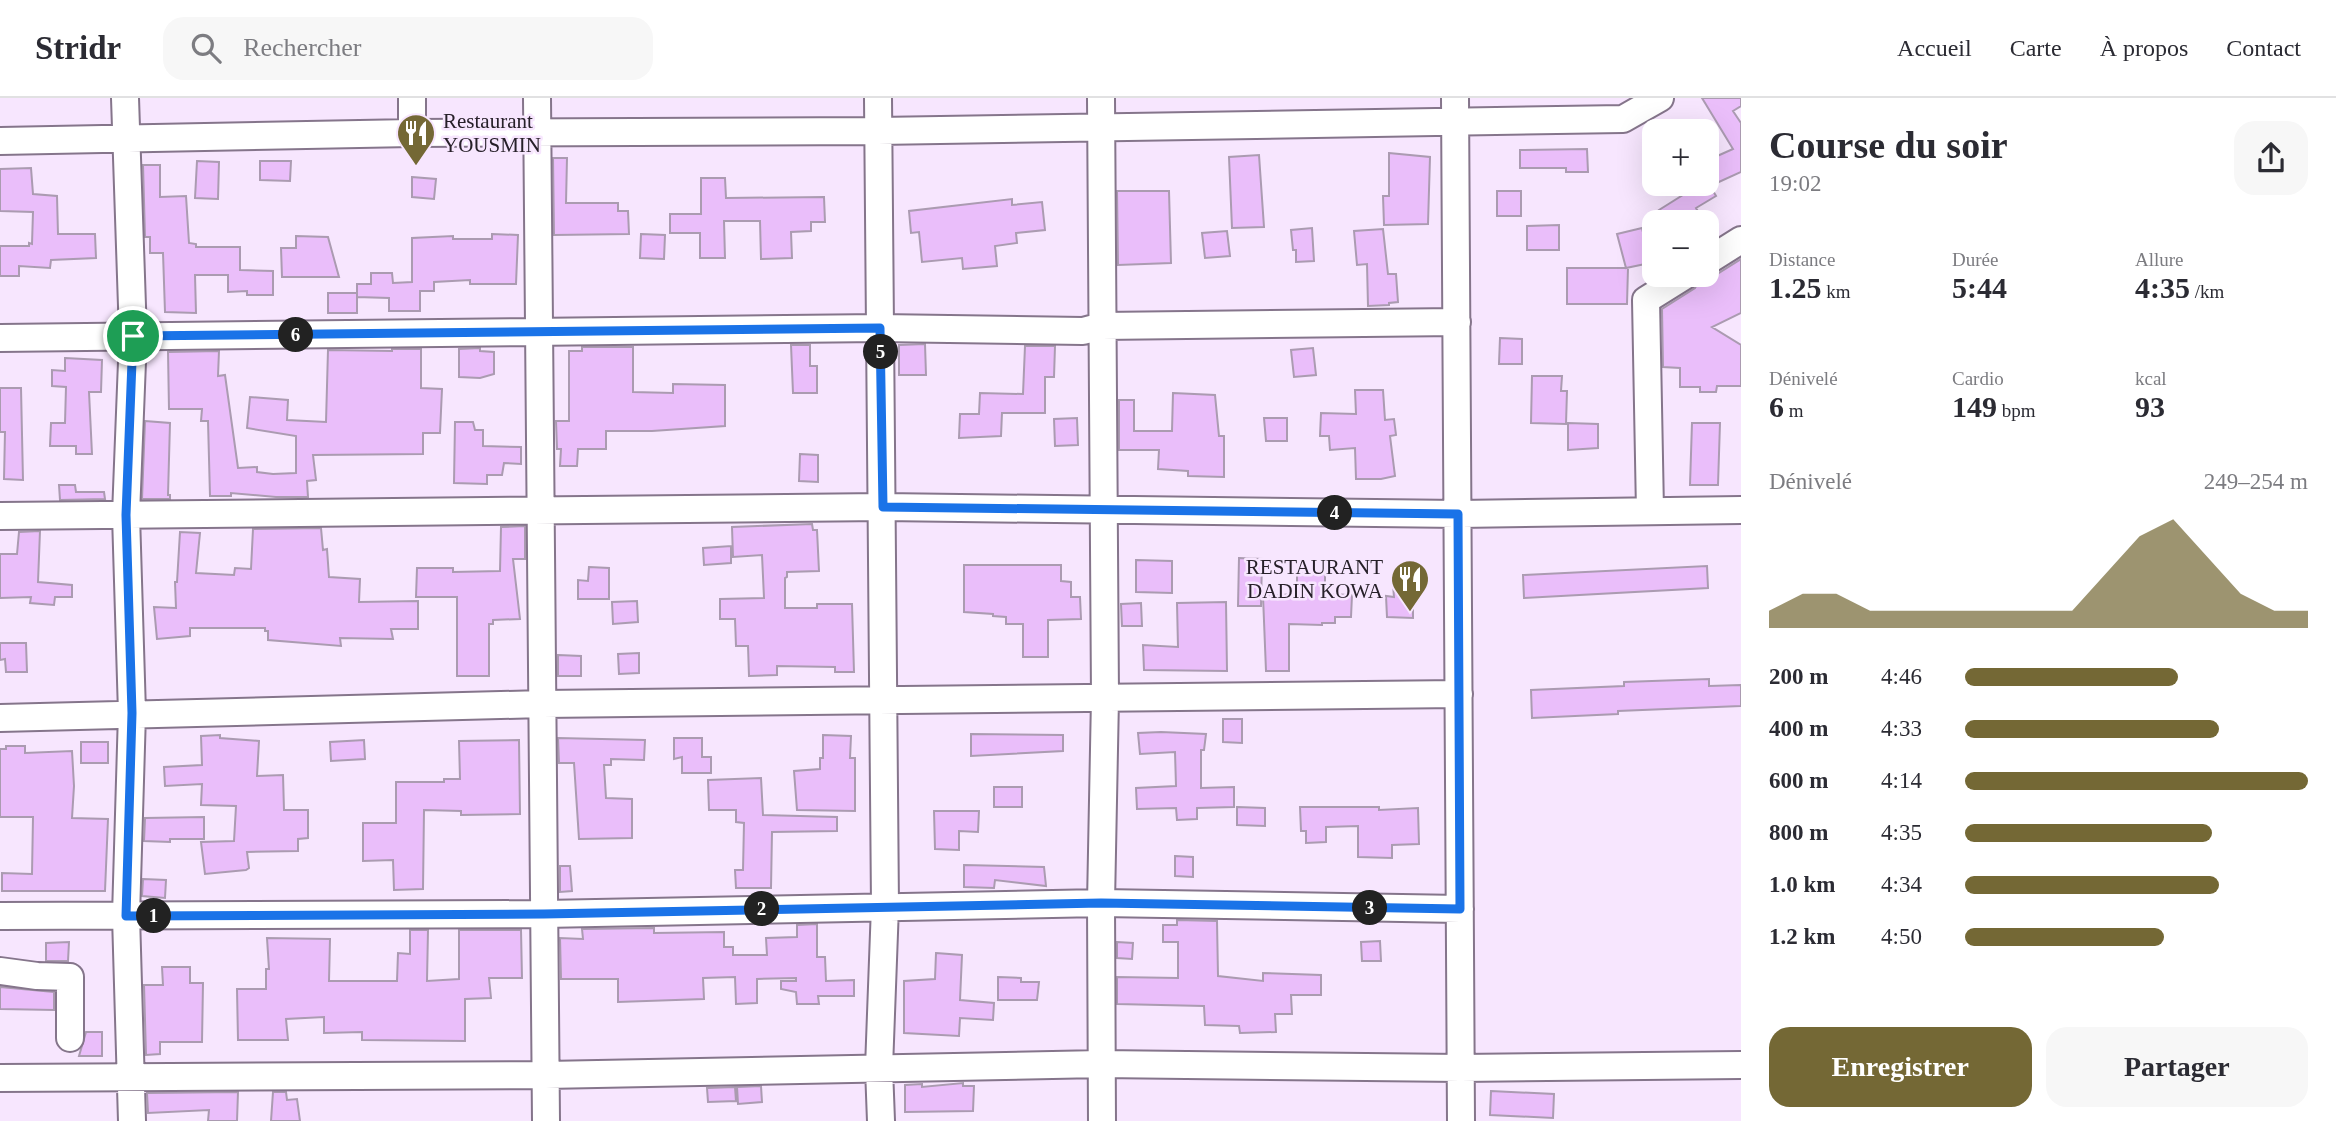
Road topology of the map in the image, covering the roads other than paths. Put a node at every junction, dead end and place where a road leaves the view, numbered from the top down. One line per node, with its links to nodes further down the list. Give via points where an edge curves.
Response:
1 (125, 98): 12 (street)
2 (412, 98): 10 (street)
3 (537, 98): 11 (street)
4 (878, 98): 9 (street)
5 (1101, 98): 8 (street)
6 (1660, 98): 7 (street, via 1623,119)
7 (1455, 111): 8 (street); 17 (street)
8 (1101, 128): 9 (street); 18 (street)
9 (878, 131): 11 (street); 19 (street)
10 (412, 133): 11 (street); 12 (street)
11 (538, 135): 20 (street)
12 (127, 140): 13 (street); 21 (street)
13 (0, 141)
14 (1741, 240): 15 (street)
15 (1719, 254)
16 (1667, 287): 26 (street, via 1646,300)
17 (1457, 322): 18 (street); 28 (street)
18 (1102, 326): 19 (street, via 1083,331); 24 (street)
19 (880, 328): 20 (street); 23 (street)
20 (540, 332): 21 (street); 27 (street)
21 (133, 336): 22 (street); 29 (street)
22 (0, 338)
23 (883, 507): 24 (street); 27 (street); 33 (street)
24 (1104, 510): 28 (street); 32 (street)
25 (1741, 510): 26 (street)
26 (1650, 511): 28 (street)
27 (541, 512): 29 (street); 34 (street)
28 (1458, 514): 31 (street)
29 (126, 515): 30 (street); 35 (street)
30 (0, 516)
31 (1459, 694): 32 (street); 39 (street)
32 (1105, 698): 33 (street); 37 (street)
33 (884, 701): 34 (street); 38 (street)
34 (543, 704): 35 (street); 40 (street)
35 (132, 713): 36 (street); 42 (street)
36 (0, 718)
37 (1101, 903): 38 (street); 39 (street); 45 (street)
38 (885, 906): 40 (street); 47 (street)
39 (1460, 909): 48 (street)
40 (544, 914): 42 (street); 49 (street)
41 (0, 916): 42 (street)
42 (126, 916): 51 (street)
43 (0, 971): 44 (street, via 70,977)
44 (71, 1038)
45 (1101, 1064): 47 (street); 48 (street); 55 (street)
46 (1741, 1065): 48 (street)
47 (879, 1068): 49 (street); 54 (street)
48 (1461, 1068): 56 (street)
49 (546, 1075): 51 (street); 53 (street)
50 (0, 1078): 51 (street)
51 (130, 1078): 52 (street)
52 (132, 1121)
53 (546, 1121)
54 (881, 1121)
55 (1102, 1121)
56 (1461, 1121)

